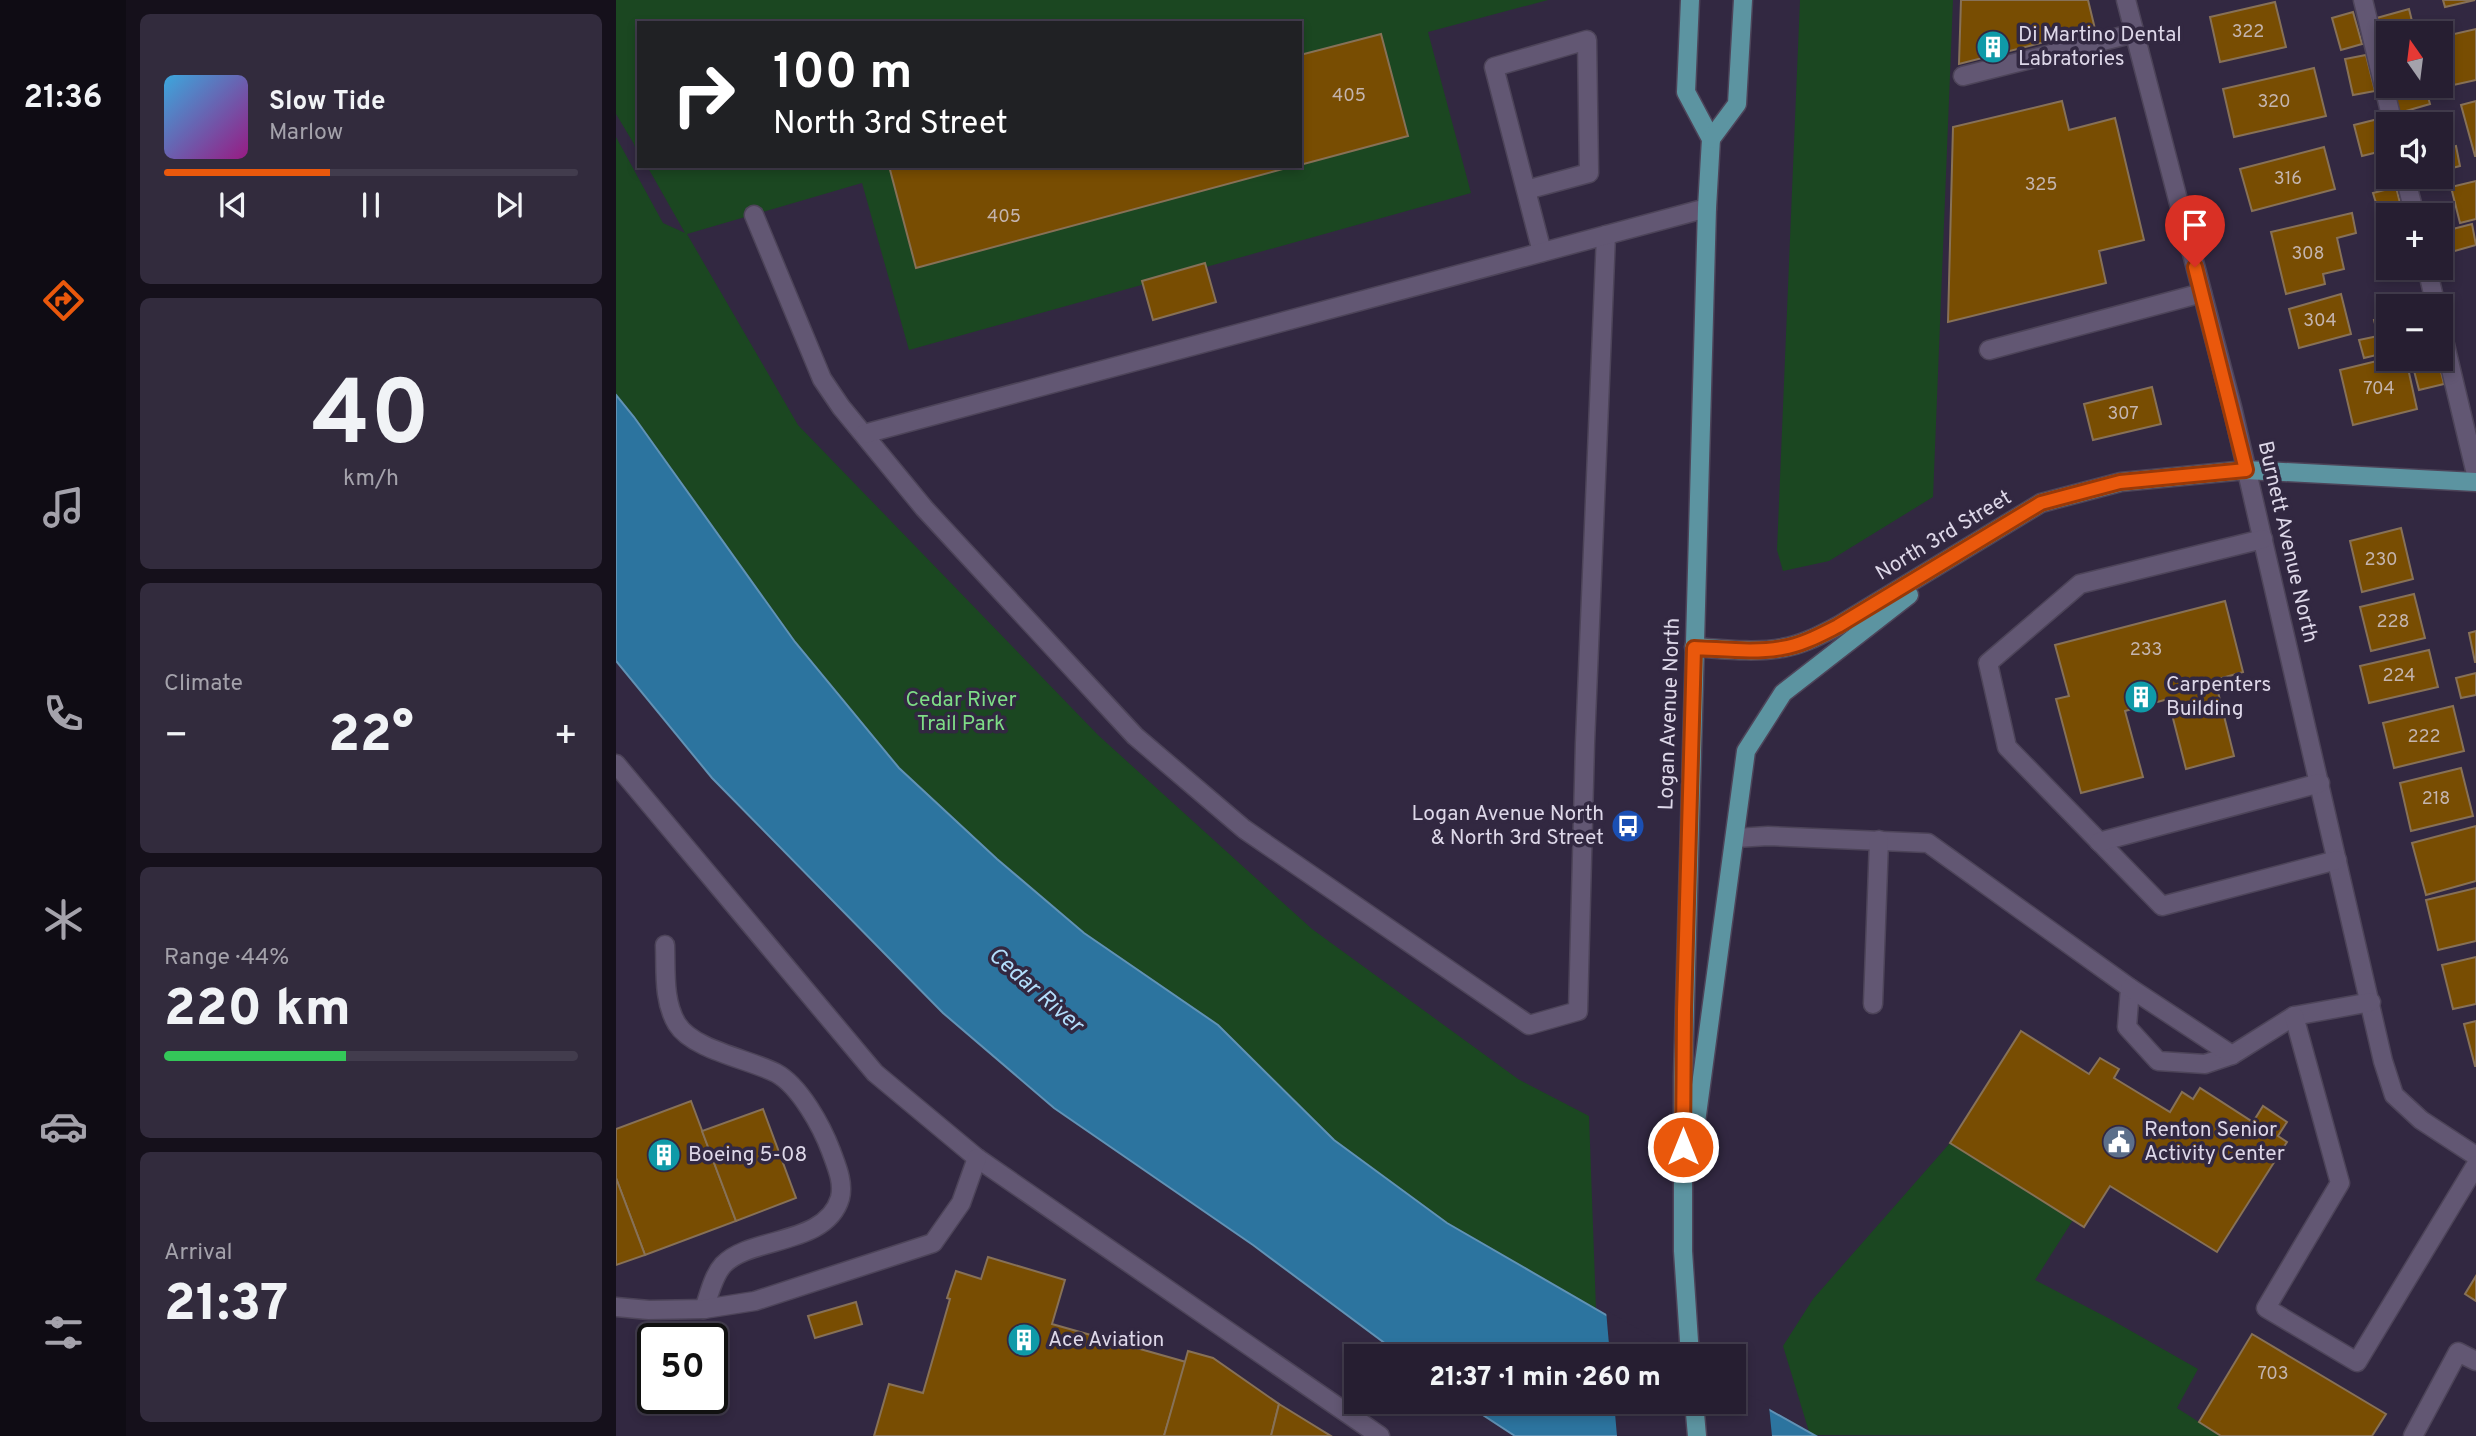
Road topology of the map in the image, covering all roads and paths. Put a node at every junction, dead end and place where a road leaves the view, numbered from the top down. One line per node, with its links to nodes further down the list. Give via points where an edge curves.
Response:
1 (1690, 0): 8 (main road, via 1686,92)
2 (1743, 0): 8 (main road, via 1737,104)
3 (2126, 0): 5 (street, Burnett Avenue North)
4 (2364, 0): 7 (street)
5 (2135, 33): 6 (street); 14 (street, Burnett Avenue North)
6 (1964, 76)
7 (2390, 112)
8 (1711, 139): 10 (main road, Logan Avenue North)
9 (1526, 190): 9 (street, via 1494,67 1587,40 1589,173); 13 (street)
10 (1707, 208): 12 (street); 23 (main road, Logan Avenue North)
11 (754, 215): 17 (street, via 822,379)
12 (1606, 234): 13 (street); 17 (street, via 1578,1011 1529,1025 1244,829 1135,736 924,508)
13 (1542, 252): 17 (street)
14 (2202, 293): 15 (street); 18 (street, Burnett Avenue North)
15 (1989, 350)
16 (2451, 371): 19 (street)
17 (864, 434)
18 (2246, 470): 20 (main road, North 3rd Street); 21 (street, Burnett Avenue North); 22 (main road, North 3rd Street, via 2120,482 2041,503)
19 (2476, 474)
20 (2476, 482)
21 (2263, 539): 25 (street, Burnett Avenue North); 28 (street, via 2080,583 1988,663 2007,747)
22 (1958, 555): 23 (main road, North 3rd Street, via 1804,643 1782,649); 26 (main road, via 1783,693 1746,751)
23 (1694, 648): 39 (main road, Logan Avenue North)
24 (616, 764): 37 (street, via 875,1073)
25 (2320, 783): 28 (street); 29 (street, Burnett Avenue North)
26 (1735, 838): 27 (street); 39 (main road)
27 (1879, 839): 31 (street, via 1928,843); 33 (street)
28 (2099, 842): 29 (street, via 2162,906)
29 (2337, 860): 32 (street, Burnett Avenue North)
30 (665, 945): 41 (street, via 667,994 678,1024 695,1041 779,1074 809,1106 826,1137 841,1184 839,1199 814,1229 736,1256 724,1265)
31 (2130, 988): 35 (street); 35 (street, via 2127,1027 2158,1061 2205,1064)
32 (2371, 1002): 34 (street); 36 (street, Burnett Avenue North, via 2394,1096 2421,1121)
33 (1873, 1004)
34 (2294, 1016): 35 (street); 38 (street, via 2340,1182 2266,1307 2357,1362)
35 (2232, 1055)
36 (2476, 1156)
37 (977, 1158): 41 (street, via 961,1203 933,1243 755,1301); 45 (street)
38 (2476, 1165)
39 (1683, 1218): 42 (main road, Logan Avenue North)
40 (616, 1307): 41 (street)
41 (704, 1309)
42 (1689, 1344)
43 (2476, 1361): 47 (street, via 2458,1352)
44 (1695, 1414): 46 (main road)
45 (1380, 1436)
46 (1697, 1436)
47 (2413, 1436)

